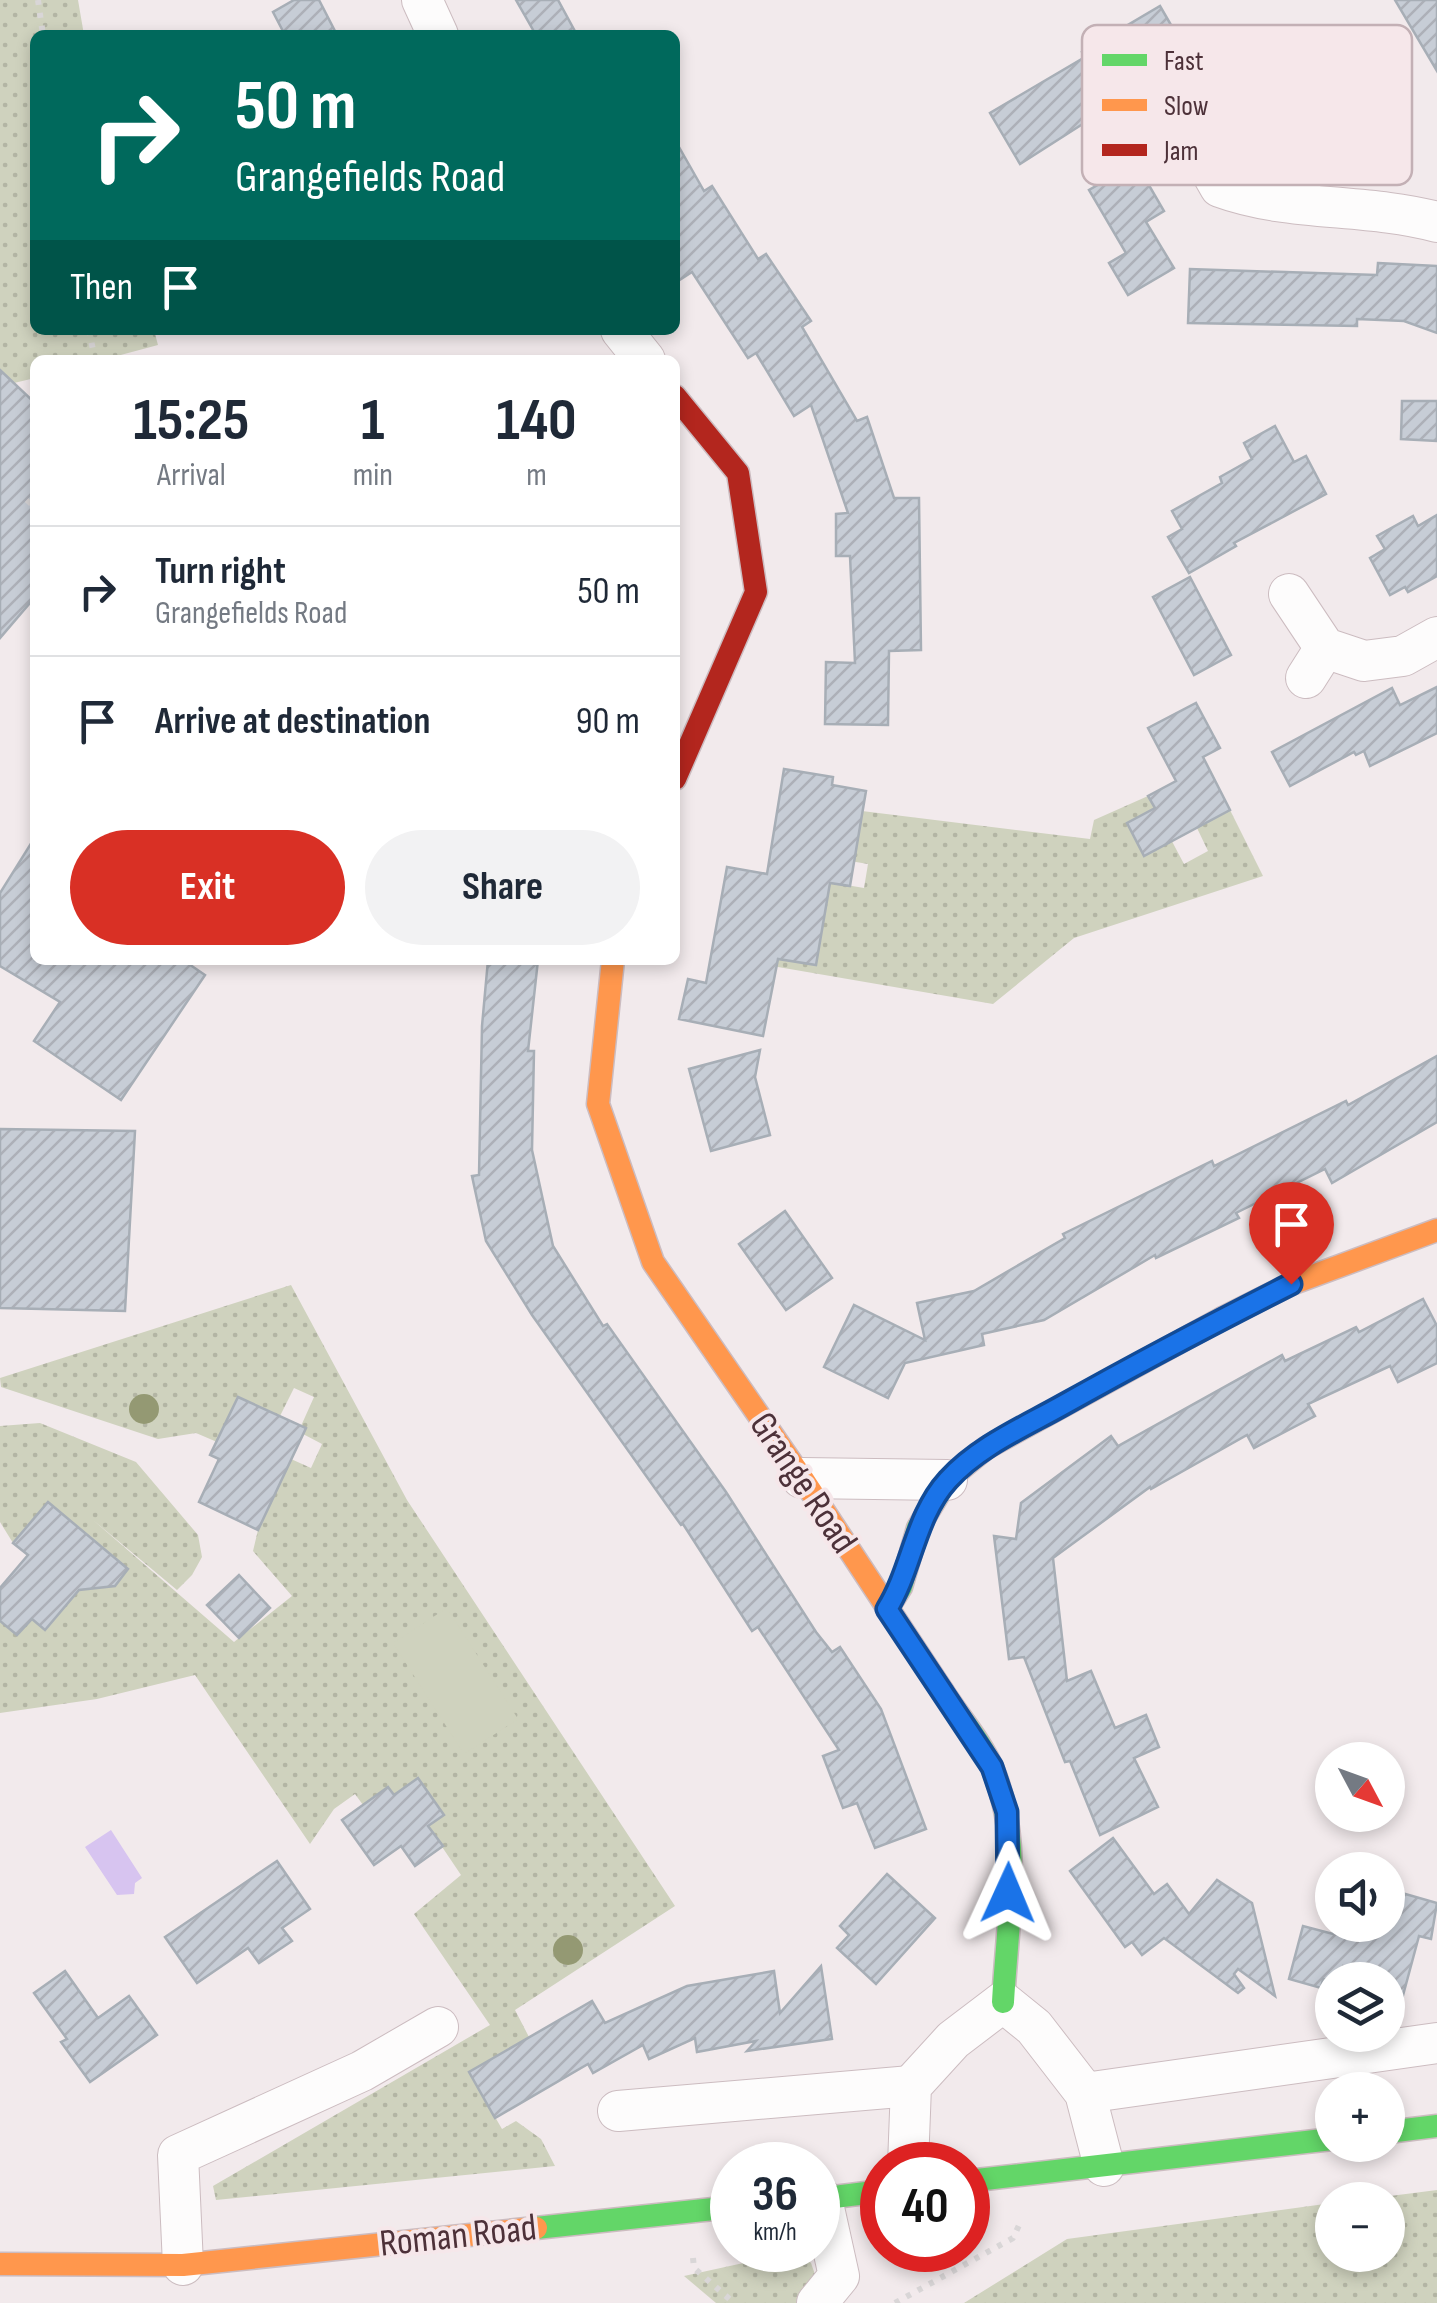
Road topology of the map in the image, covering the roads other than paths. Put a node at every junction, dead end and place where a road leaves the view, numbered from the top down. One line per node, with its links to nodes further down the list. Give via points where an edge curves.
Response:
1 (422, 0): 2 (street)
2 (436, 30)
3 (1204, 185): 4 (street, via 1209,200 1387,210)
4 (1437, 222)
5 (625, 335): 6 (street)
6 (641, 355)
7 (680, 402): 10 (street, via 738,474 756,592)
8 (1289, 594): 9 (street, via 1316,663 1402,656)
9 (1437, 637)
10 (680, 767)
11 (612, 965): 13 (street, Grange Road, via 598,1104 653,1262)
12 (1437, 1230): 14 (street, via 1291,1284 1173,1344 986,1448)
13 (802, 1478): 14 (street); 15 (street, Grange Road)
14 (947, 1480): 15 (street, via 918,1528 901,1587)
15 (887, 1609): 16 (street, Grange Road, via 992,1767 1007,1812)
16 (1003, 2002): 19 (street, via 953,2040); 20 (street, via 1034,2027)
17 (438, 2027): 30 (street, via 362,2071 178,2155)
18 (1437, 2042): 20 (street)
19 (911, 2086): 21 (street); 25 (street)
20 (1086, 2092): 26 (street)
21 (618, 2111)
22 (1437, 2126): 23 (street)
23 (1405, 2130)
24 (1315, 2141): 26 (street)
25 (909, 2142)
26 (1104, 2166): 27 (street)
27 (990, 2179)
28 (710, 2209): 30 (street, Roman Road)
29 (0, 2264): 30 (street, Roman Road)
30 (184, 2264)
31 (838, 2272): 32 (street)
32 (817, 2303)

